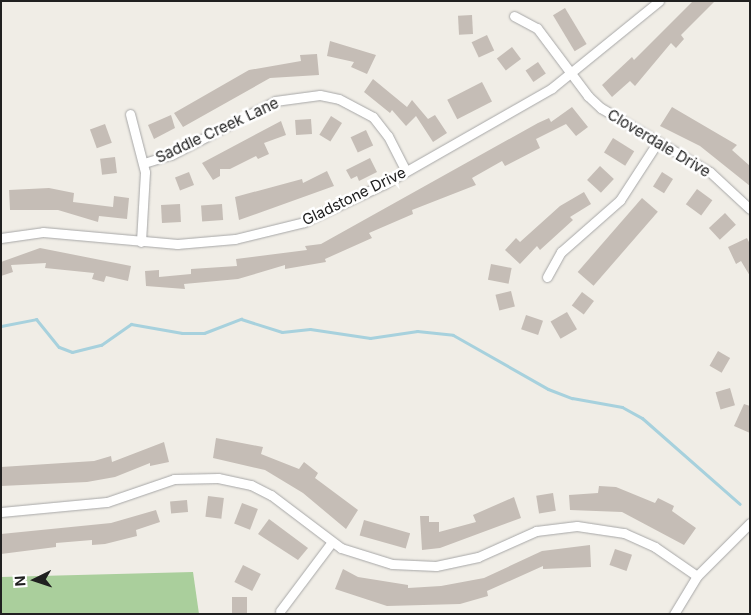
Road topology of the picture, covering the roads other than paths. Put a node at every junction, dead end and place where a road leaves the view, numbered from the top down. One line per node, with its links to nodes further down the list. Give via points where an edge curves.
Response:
1 (659, 1): 3 (street, Gladstone Drive)
2 (514, 16): 3 (street, Cloverdale Drive, via 537,28)
3 (571, 74): 5 (street, Cloverdale Drive, via 601,108); 7 (street, Gladstone Drive)
4 (130, 114): 6 (street)
5 (656, 143): 8 (street, Cloverdale Drive, via 710,172); 11 (street, via 620,200 561,252)
6 (144, 163): 7 (street, Saddle Creek Lane, via 171,155 275,101 320,95 339,99 373,117 388,136); 10 (street)
7 (406, 170): 10 (street, Gladstone Drive, via 333,209 270,233 176,244)
8 (750, 209)
9 (1, 238): 10 (street, Gladstone Drive, via 44,232)
10 (141, 242)
11 (547, 277)
12 (1, 512): 14 (street, via 107,502 174,479 218,478 251,485 271,495)
13 (750, 523): 15 (street)
14 (331, 543): 15 (street, via 392,564 436,566 478,557 536,532 599,528 624,533 655,547); 16 (street)
15 (697, 576): 17 (street)
16 (280, 611)
17 (674, 614)

